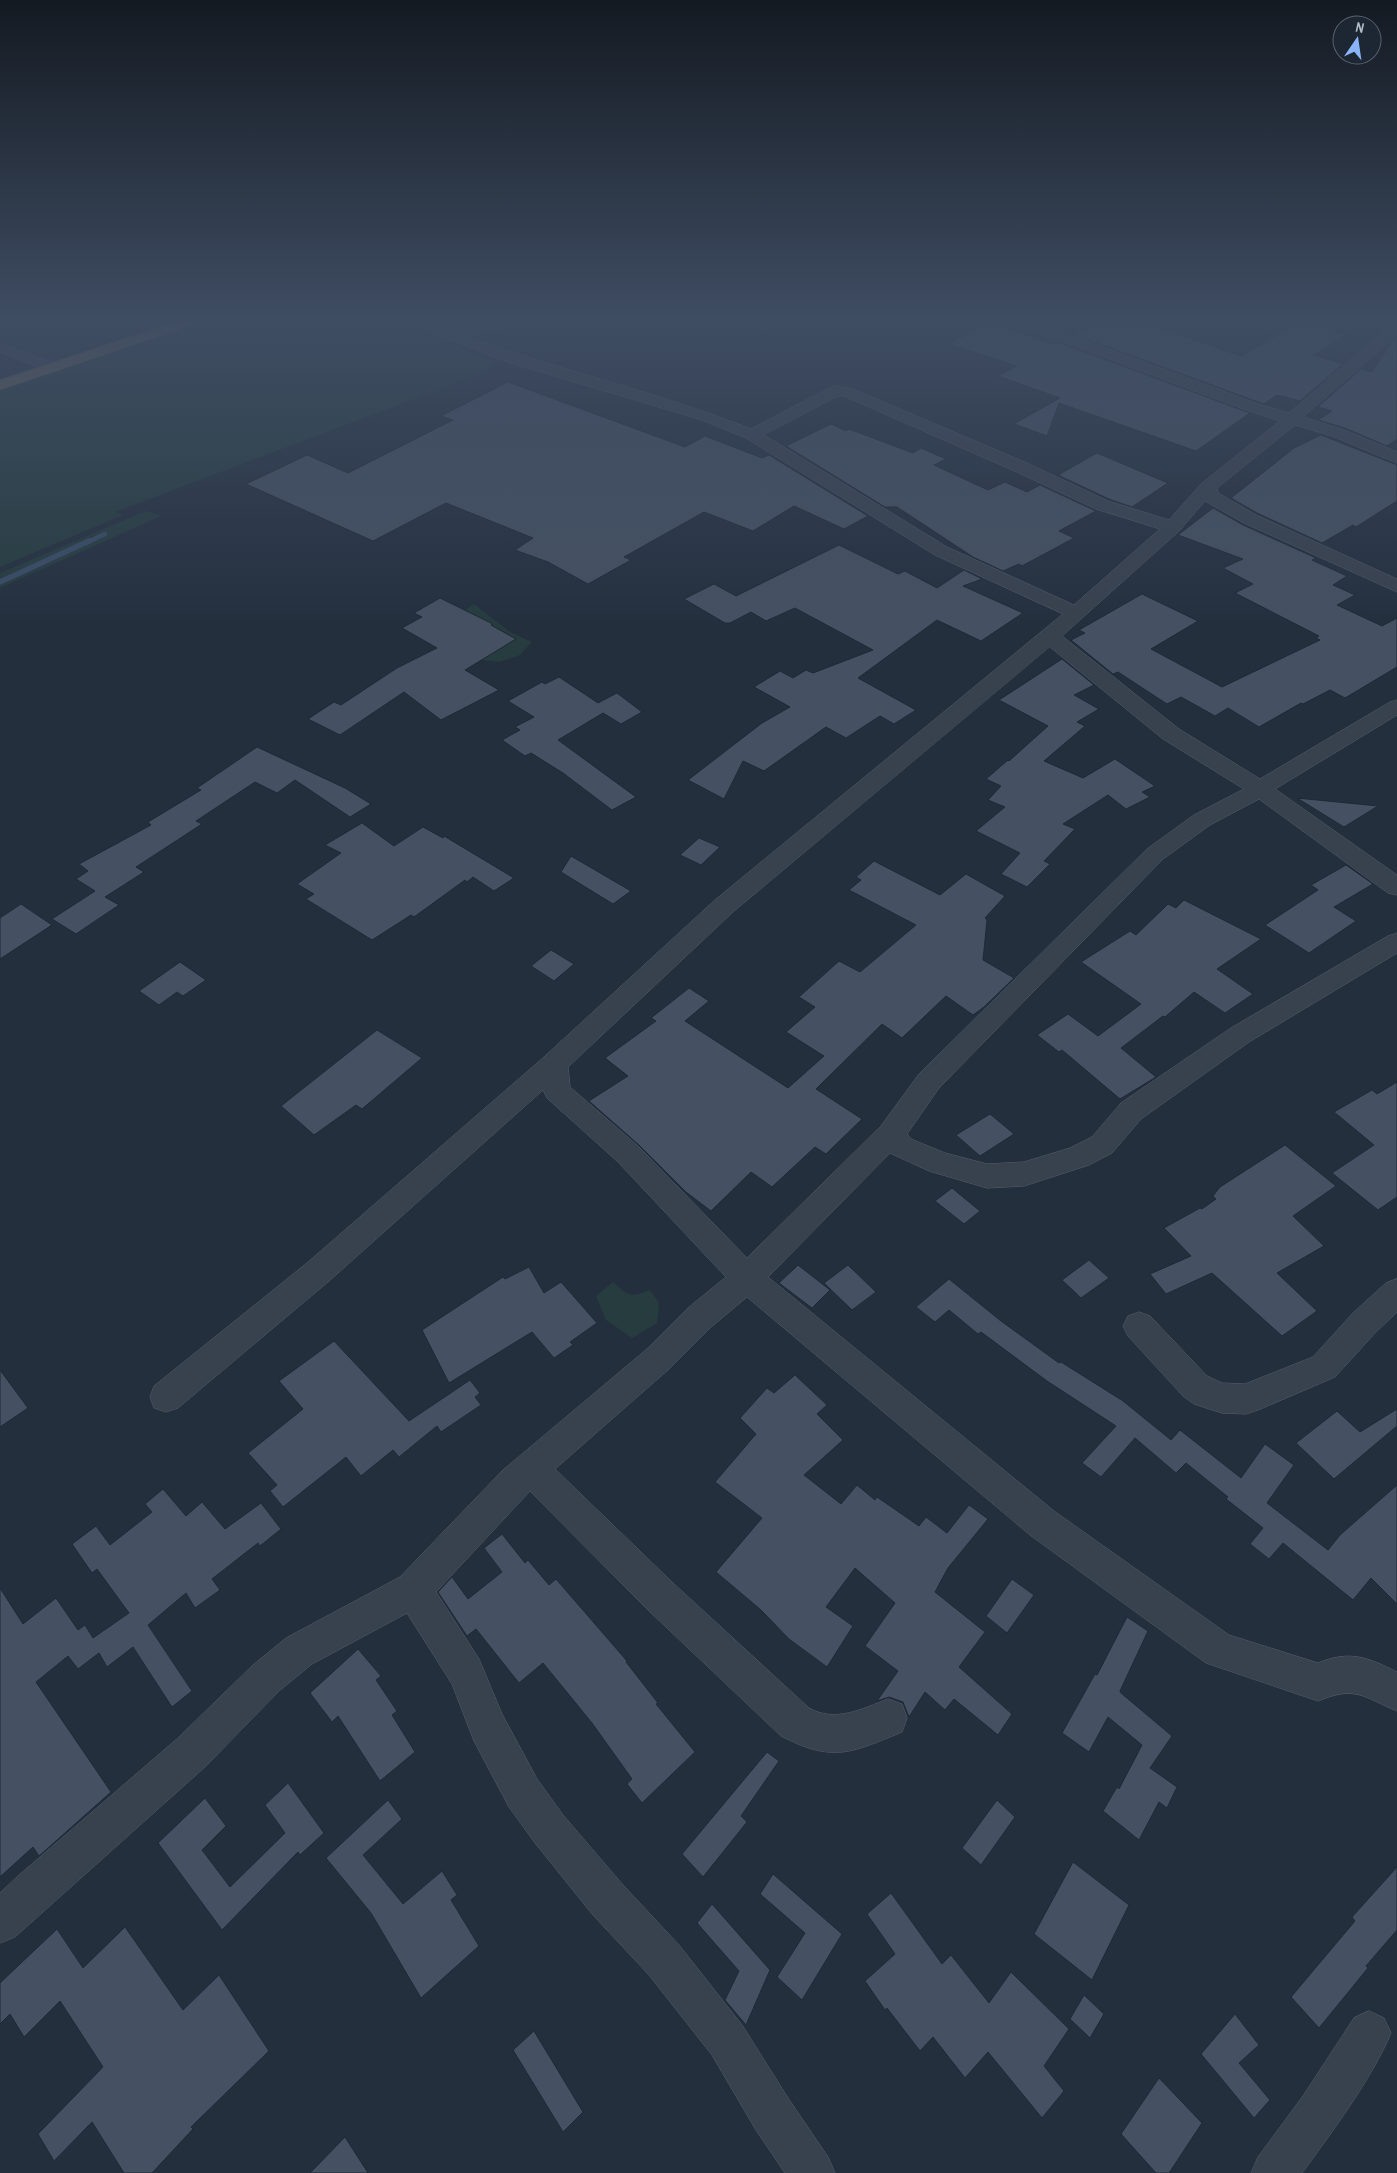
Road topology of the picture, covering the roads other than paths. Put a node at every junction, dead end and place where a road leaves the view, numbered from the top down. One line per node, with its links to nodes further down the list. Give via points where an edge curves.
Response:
1 (723, 423): 6 (street)
2 (774, 423): 6 (street)
3 (920, 423): 9 (street, via 1102,505)
4 (1287, 423): 8 (street)
5 (1306, 423): 7 (street)
6 (752, 435): 11 (street, via 941,551)
7 (1397, 458)
8 (1208, 487): 9 (street); 10 (street, via 1210,496 1250,519)
9 (1173, 527): 11 (street)
10 (1397, 586)
11 (1076, 613): 12 (street)
12 (1050, 636): 14 (street, via 1171,734); 17 (street, via 724,906)
13 (1397, 706): 14 (street)
14 (1260, 789): 15 (street); 18 (street, via 1202,820 1155,854 929,1081)
15 (1397, 886)
16 (1397, 942): 18 (street, via 1240,1035 1131,1111 1102,1145 1079,1157 1024,1174 987,1176 939,1164 900,1146)
17 (554, 1064): 19 (street, via 557,1091 628,1154); 22 (street, via 318,1272)
18 (891, 1134): 19 (street)
19 (747, 1278): 23 (street); 25 (street, via 1042,1523 1219,1650 1318,1682 1335,1673 1354,1672)
20 (1397, 1292): 21 (street, via 1324,1367 1246,1399 1222,1398 1195,1386)
21 (1139, 1326)
22 (166, 1397)
23 (531, 1468): 24 (street, via 514,1482); 26 (street, via 660,1596 795,1722 809,1731 825,1735 853,1733)
24 (414, 1590): 27 (street, via 299,1651 266,1678 192,1752); 29 (street, via 466,1672 488,1727 523,1793 549,1829 608,1900 664,1960 727,2040)
25 (1397, 1692)
26 (888, 1718)
27 (0, 1922)
28 (1369, 2034): 30 (street, via 1319,2112)
29 (812, 2173)
30 (1274, 2173)

